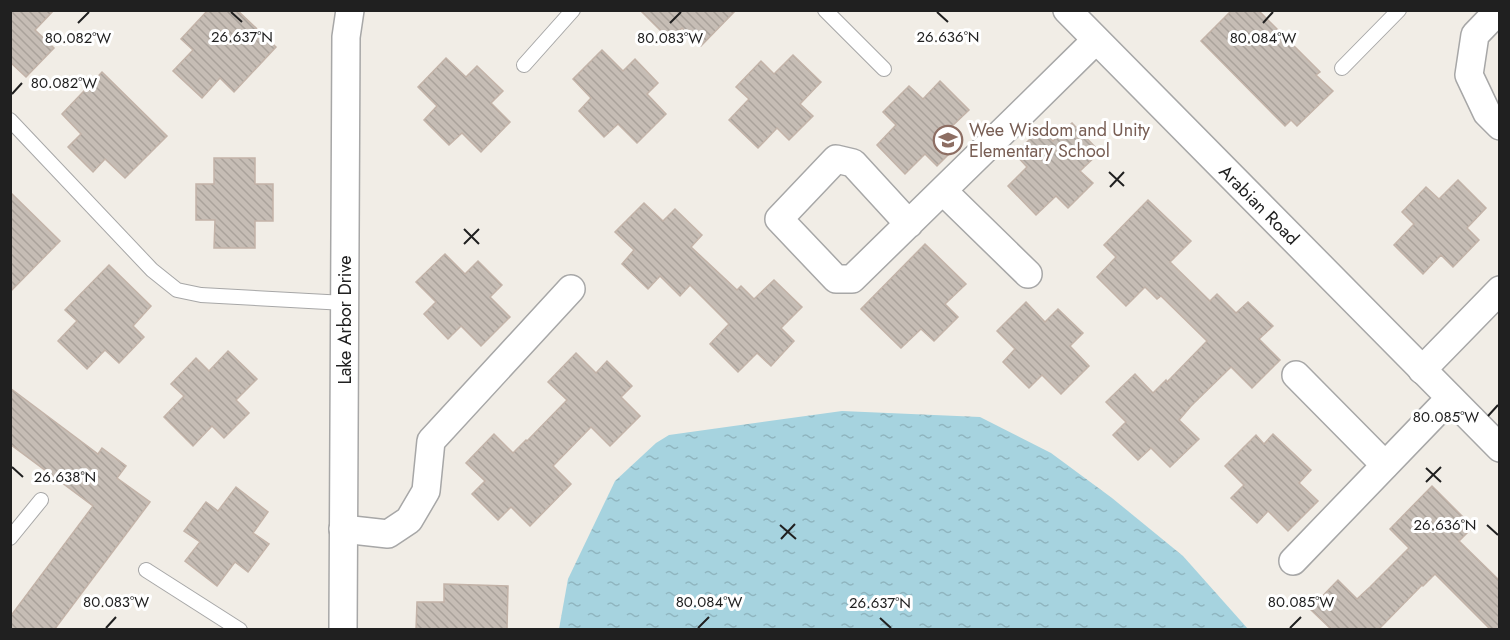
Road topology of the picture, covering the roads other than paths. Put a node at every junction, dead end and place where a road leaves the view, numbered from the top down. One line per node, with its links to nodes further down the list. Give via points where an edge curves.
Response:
1 (350, 10): 18 (street, Lake Arbor Drive, via 346,37)
2 (573, 10): 8 (lane)
3 (825, 10): 10 (lane)
4 (1067, 10): 7 (street, Arabian Road)
5 (1400, 10): 9 (lane)
6 (1499, 10): 12 (street, via 1475,35 1469,75 1487,113)
7 (1096, 40): 13 (street); 19 (street, Arabian Road)
8 (524, 65)
9 (1342, 68)
10 (884, 69)
11 (10, 120): 18 (lane, via 152,270 177,290 201,295)
12 (1500, 126)
13 (943, 191): 14 (street); 15 (street)
14 (909, 224): 14 (street, via 852,279 836,279 779,219 837,159 853,163)
15 (1028, 274)
16 (571, 289): 25 (street, via 431,441 426,491 409,520 388,534)
17 (1500, 290): 19 (street)
18 (345, 303): 25 (street, Lake Arbor Drive)
19 (1422, 370): 21 (street, Arabian Road)
20 (1296, 375): 23 (street)
21 (1450, 398): 22 (street, Arabian Road); 23 (street)
22 (1500, 448)
23 (1385, 465): 27 (street)
24 (41, 500): 26 (lane)
25 (343, 529): 30 (street, Lake Arbor Drive)
26 (10, 538)
27 (1293, 561)
28 (146, 570): 29 (lane)
29 (240, 630)
30 (343, 630)

